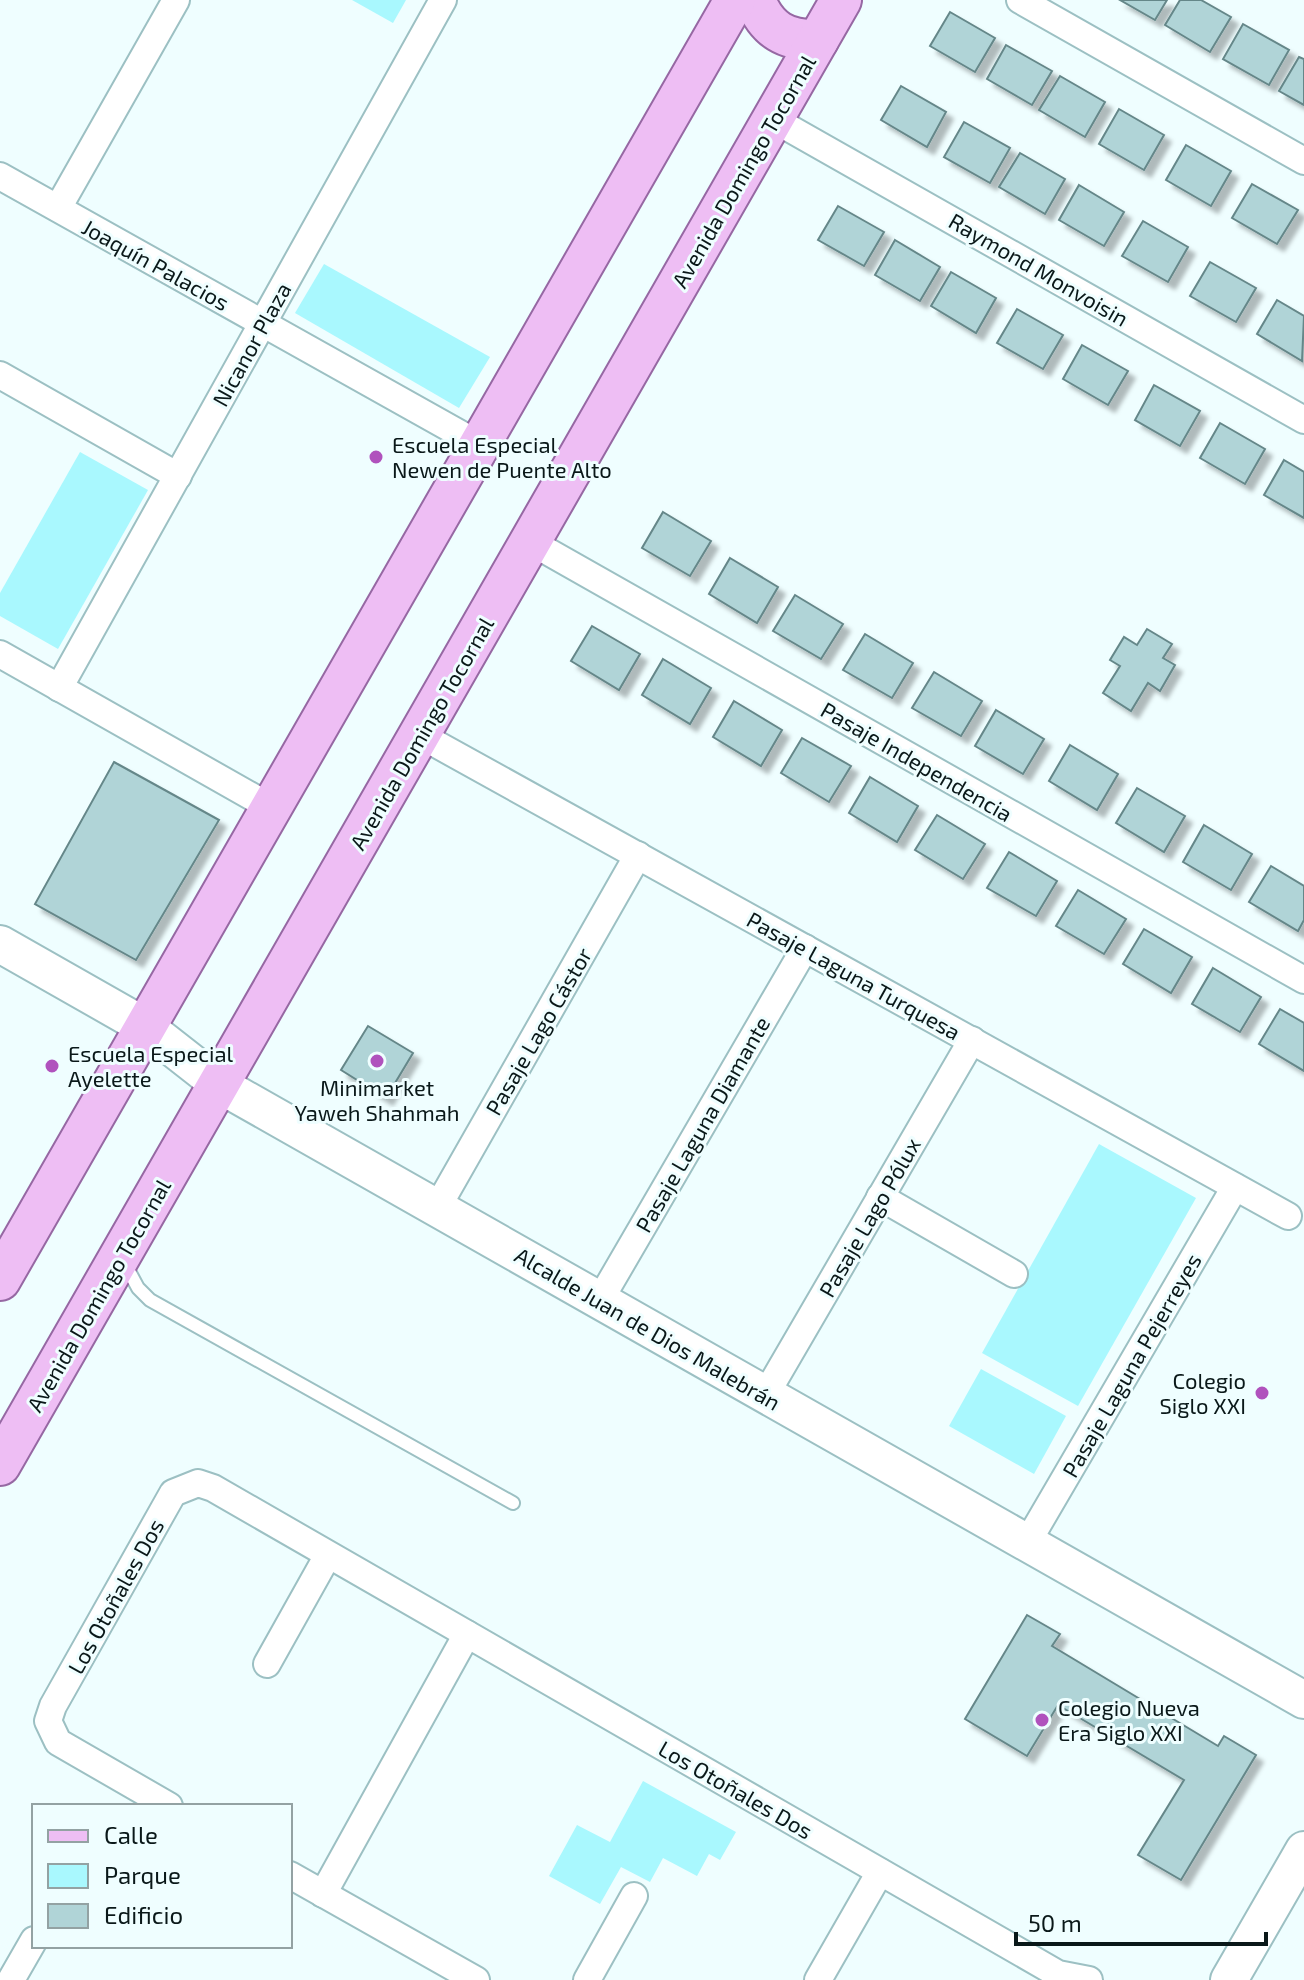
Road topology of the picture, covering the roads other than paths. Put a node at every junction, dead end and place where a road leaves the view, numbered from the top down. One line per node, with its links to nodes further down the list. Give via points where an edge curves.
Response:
1 (176, 0): 11 (street)
2 (443, 0): 12 (street, Nicanor Plaza)
3 (735, 0): 15 (main road)
4 (755, 0): 7 (main road, via 777,32)
5 (841, 0): 7 (main road, Avenida Domingo Tocornal)
6 (1020, 0): 9 (street)
7 (818, 40): 8 (main road, Avenida Domingo Tocornal)
8 (773, 119): 14 (street, Raymond Monvoisin); 17 (main road, Avenida Domingo Tocornal)
9 (1304, 161)
10 (0, 176): 11 (street, Joaquín Palacios)
11 (58, 208): 12 (street, Joaquín Palacios)
12 (263, 323): 15 (street, Joaquín Palacios); 16 (street, Nicanor Plaza)
13 (0, 375): 16 (street)
14 (1304, 420)
15 (480, 445): 21 (main road)
16 (178, 476): 19 (street, Nicanor Plaza)
17 (531, 542): 20 (main road, Avenida Domingo Tocornal); 25 (street, Pasaje Independencia)
18 (0, 654): 19 (street)
19 (59, 688): 21 (street)
20 (420, 735): 22 (street, Pasaje Laguna Turquesa); 28 (main road, Avenida Domingo Tocornal)
21 (272, 808): 26 (main road)
22 (638, 855): 24 (street, Pasaje Laguna Turquesa); 31 (street, Pasaje Lago Cástor)
23 (0, 944): 26 (street, Alcalde Juan de Dios Malebrán)
24 (805, 948): 27 (street, Pasaje Laguna Turquesa); 36 (street, Pasaje Laguna Diamante)
25 (1304, 980)
26 (146, 1027): 28 (street, Alcalde Juan de Dios Malebrán); 34 (main road)
27 (972, 1040): 29 (street, Pasaje Laguna Turquesa); 30 (street, Pasaje Lago Pólux)
28 (220, 1085): 31 (street, Alcalde Juan de Dios Malebrán); 33 (main road, Avenida Domingo Tocornal)
29 (1235, 1187): 32 (street, Pasaje Laguna Turquesa); 40 (street, Pasaje Laguna Pejerreyes)
30 (880, 1197): 35 (street); 37 (street, Pasaje Lago Pólux)
31 (437, 1208): 36 (street, Alcalde Juan de Dios Malebrán)
32 (1288, 1216)
33 (121, 1256): 38 (main road, Avenida Domingo Tocornal); 39 (lane, via 150,1300)
34 (2, 1272)
35 (1014, 1274)
36 (600, 1300): 37 (street, Alcalde Juan de Dios Malebrán)
37 (766, 1394): 40 (street, Alcalde Juan de Dios Malebrán)
38 (0, 1465)
39 (513, 1503)
40 (1027, 1543): 44 (street, Alcalde Juan de Dios Malebrán)
41 (328, 1555): 42 (street, Los Otoñales Dos); 43 (street); 45 (street, Los Otoñales Dos, via 205,1485 190,1484 173,1493 48,1721 58,1742)
42 (467, 1634): 47 (street, Los Otoñales Dos); 49 (street)
43 (267, 1664)
44 (1304, 1700)
45 (166, 1804)
46 (1304, 1850): 58 (street)
47 (880, 1872): 52 (street, Los Otoñales Dos); 56 (street)
48 (292, 1876): 49 (street)
49 (323, 1894): 54 (street)
50 (634, 1896): 55 (street)
51 (32, 1943): 53 (street)
52 (1058, 1978): 57 (street, Los Otoñales Dos)
53 (11, 1980)
54 (476, 1980)
55 (587, 1980)
56 (818, 1980)
57 (1089, 1980)
58 (1229, 1980)

